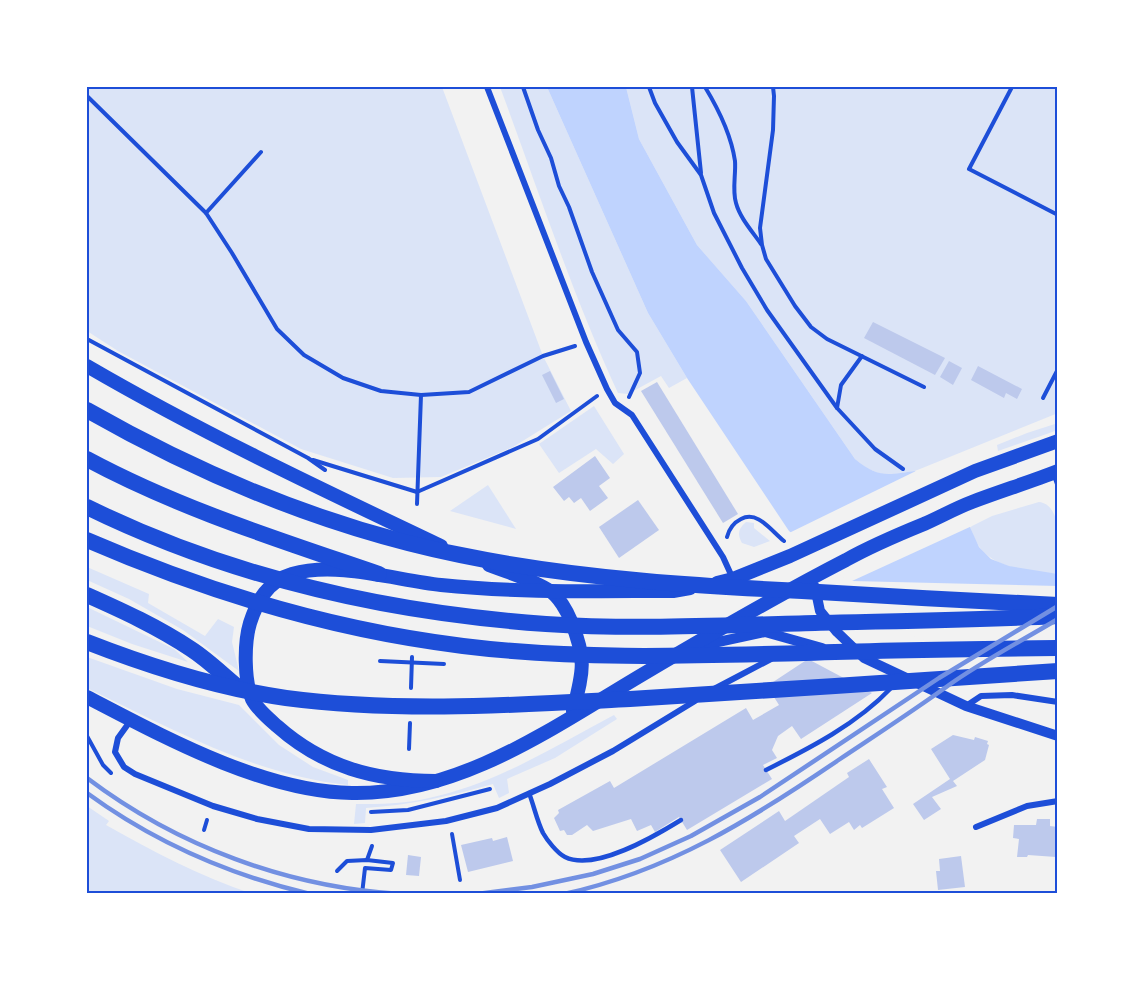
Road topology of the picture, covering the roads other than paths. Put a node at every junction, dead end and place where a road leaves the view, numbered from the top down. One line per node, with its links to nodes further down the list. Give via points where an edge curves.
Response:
1 (487, 87): 11 (street, via 607,389 615,403 632,415 723,557)
2 (87, 366): 12 (main road, via 302,480 441,546)
3 (87, 410): 14 (highway, via 179,458 327,519 485,560 574,574 681,584)
4 (1058, 441): 11 (main road, via 944,484)
5 (87, 459): 9 (highway, via 244,529)
6 (1057, 476): 10 (main road, via 969,503)
7 (87, 507): 15 (highway, via 225,562 325,591 434,613 600,626)
8 (87, 540): 18 (highway, via 241,599 309,618 404,638 508,651 632,657)
9 (379, 574): 12 (main road, via 440,585); 24 (main road, via 314,570 291,574 271,585 256,605 246,643)
10 (814, 578): 19 (main road); 20 (street, via 820,611)
11 (733, 579): 12 (main road, via 673,591)
12 (551, 592): 27 (main road, via 567,611 581,644 581,679)
13 (87, 595): 24 (highway, via 148,623 193,650)
14 (1058, 605)
15 (1058, 616)
16 (87, 642): 21 (highway, via 184,676 259,693 336,703 436,707 767,692)
17 (804, 642): 19 (street, via 765,632); 20 (street); 32 (street, via 726,682 613,751)
18 (1058, 648)
19 (686, 649): 27 (main road)
20 (864, 658): 22 (street)
21 (1058, 671)
22 (905, 677): 26 (street); 30 (lane, via 873,706 811,748)
23 (87, 697): 28 (main road)
24 (252, 700): 31 (main road, via 282,731 338,766 396,780)
25 (1058, 702): 26 (street, via 1012,695 981,696)
26 (966, 706): 29 (street)
27 (572, 716): 31 (main road, via 517,748)
28 (130, 720): 31 (main road, via 217,760 311,789 366,793); 32 (street, via 118,738 115,752 124,767 135,774 213,806 309,829 371,830 446,821 497,808)
29 (1058, 736)
30 (766, 770)
31 (436, 781)
32 (529, 793): 34 (lane, via 543,832 565,857 587,861 641,844)
33 (1058, 801): 35 (street, via 1027,806)
34 (681, 820)
35 (976, 827)

